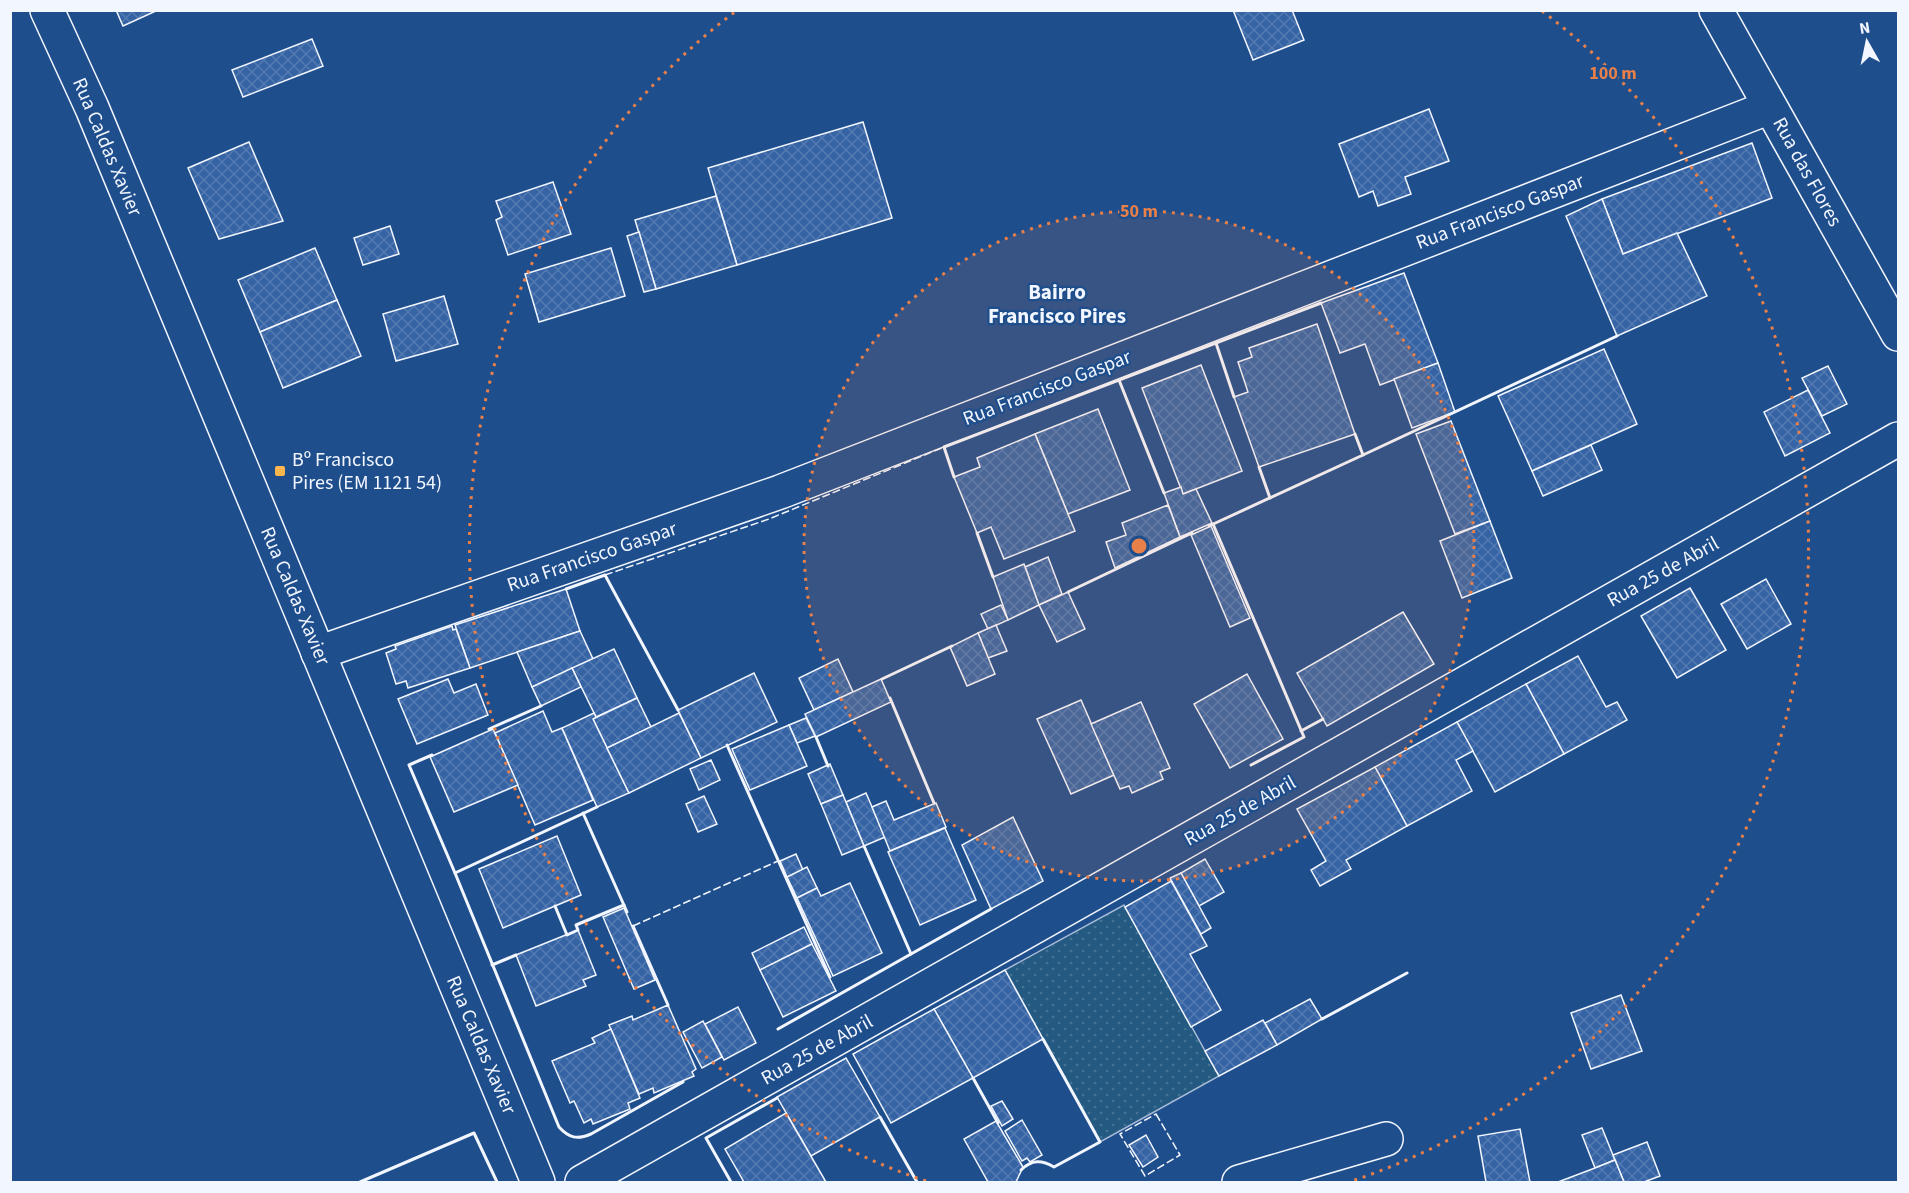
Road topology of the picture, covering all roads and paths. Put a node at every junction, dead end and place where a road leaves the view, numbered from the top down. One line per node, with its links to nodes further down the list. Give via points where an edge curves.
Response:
1 (47, 10): 6 (street, Rua Caldas Xavier, via 92,108)
2 (1716, 10): 3 (street, Rua das Flores)
3 (1770, 107): 4 (street, Rua das Flores); 6 (street, Rua Francisco Gaspar, via 780,492)
4 (1899, 334)
5 (1899, 439): 9 (street, Rua 25 de Abril)
6 (318, 653): 8 (street, Rua Caldas Xavier)
7 (1386, 1139): 10 (street)
8 (538, 1182)
9 (582, 1182)
10 (1239, 1182)

